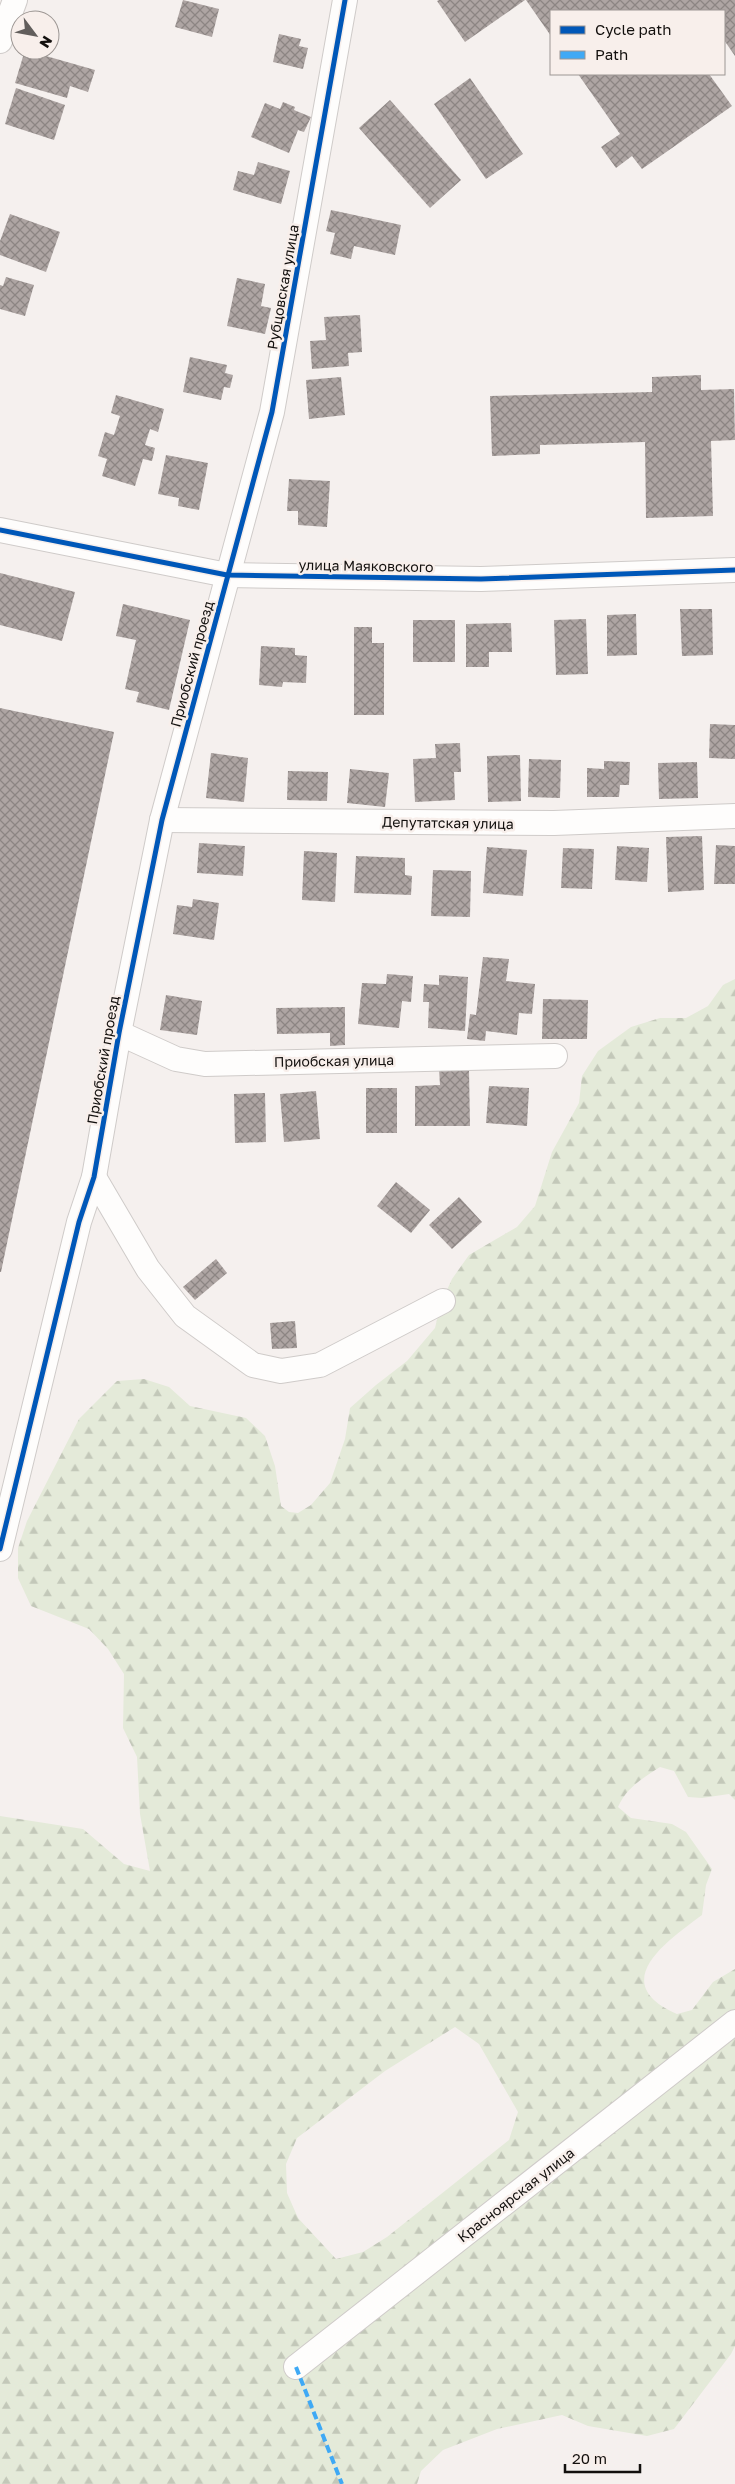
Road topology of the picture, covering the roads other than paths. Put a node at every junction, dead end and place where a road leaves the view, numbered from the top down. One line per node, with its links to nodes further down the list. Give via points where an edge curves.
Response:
1 (15, 0): 3 (street)
2 (345, 0): 6 (street, Рубцовская улица, via 272,412)
3 (0, 41)
4 (0, 530): 6 (street, улица Маяковского)
5 (735, 570): 6 (street, улица Маяковского, via 481,579)
6 (227, 575): 8 (street, Приобский проезд)
7 (735, 816): 8 (street, Депутатская улица, via 554,824)
8 (162, 820): 9 (street, Приобский проезд)
9 (119, 1033): 10 (street, Приобская улица, via 176,1059 205,1064); 11 (street, Приобский проезд)
10 (555, 1056)
11 (94, 1177): 12 (street, via 148,1269 186,1316 253,1365 281,1371 320,1365); 13 (street, Приобский проезд, via 79,1222)
12 (443, 1301)
13 (0, 1548)
14 (735, 2022): 15 (street, Красноярская улица)
15 (296, 2367)

